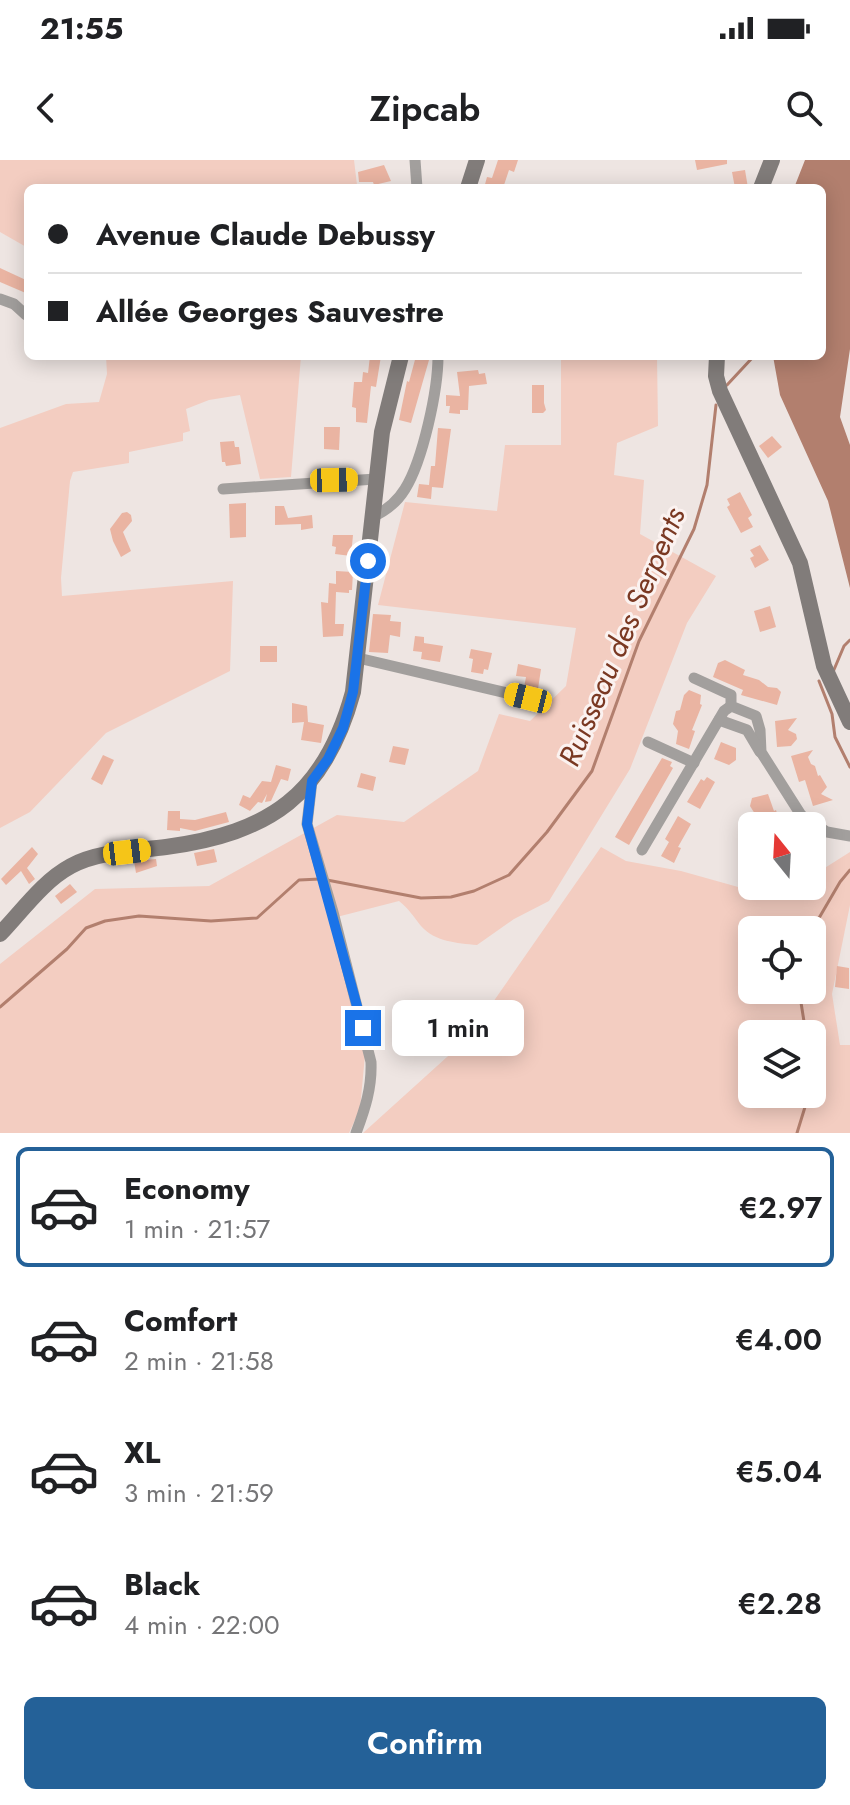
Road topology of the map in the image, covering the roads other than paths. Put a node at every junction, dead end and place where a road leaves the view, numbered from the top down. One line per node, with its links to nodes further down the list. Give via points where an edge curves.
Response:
1 (415, 160): 4 (street)
2 (477, 160): 5 (main road)
3 (772, 160): 6 (main road)
4 (417, 184)
5 (469, 184)
6 (763, 184)
7 (0, 299): 8 (street)
8 (24, 313)
9 (400, 360): 12 (main road)
10 (438, 360): 14 (street, via 432,409 413,473 405,491)
11 (717, 360): 20 (main road, via 720,391 800,563 824,666)
12 (376, 479): 13 (street); 14 (main road)
13 (223, 489)
14 (372, 517): 15 (main road)
15 (358, 658): 17 (street); 24 (main road, via 343,728)
16 (694, 678): 18 (street, via 731,695)
17 (539, 697)
18 (731, 706): 19 (street); 22 (street, via 756,716)
19 (719, 720): 22 (street, via 747,730); 23 (street)
20 (850, 722)
21 (648, 742): 23 (street)
22 (761, 752): 25 (street, via 801,815 827,832)
23 (694, 763): 26 (street)
24 (312, 781): 27 (main road, via 290,802 227,835 103,855 71,866); 28 (street, via 307,824 371,1062 366,1108)
25 (850, 836)
26 (642, 850)
27 (0, 934)
28 (356, 1133)

